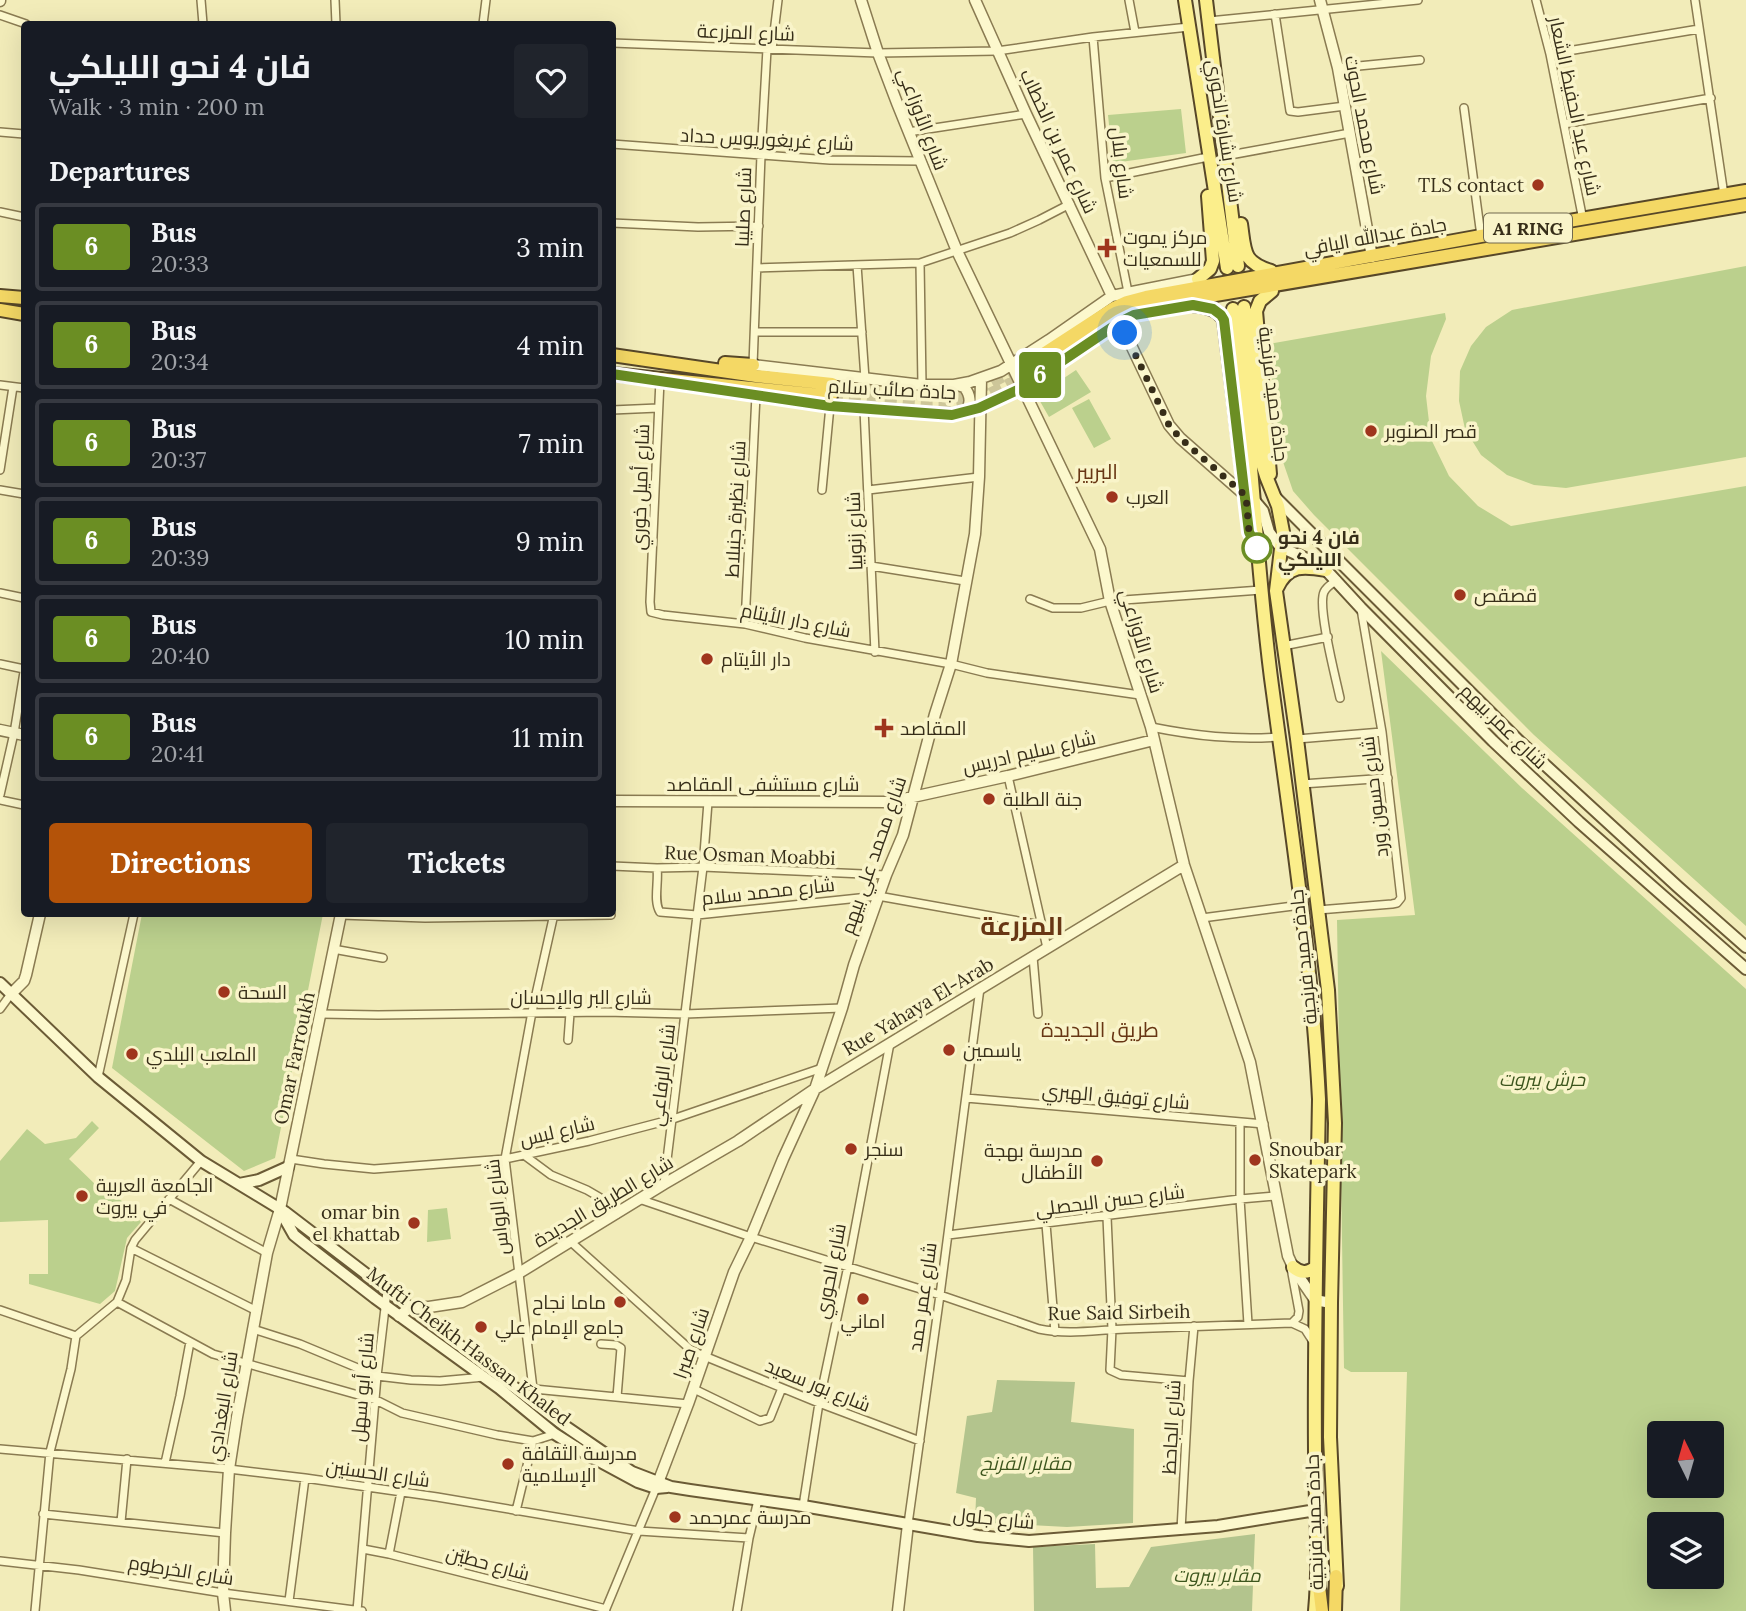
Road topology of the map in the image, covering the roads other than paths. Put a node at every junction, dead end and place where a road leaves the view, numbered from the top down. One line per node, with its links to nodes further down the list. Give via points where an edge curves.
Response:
1 (201, 0): 16 (street)
2 (335, 0): 17 (street)
3 (486, 0): 18 (street)
4 (778, 0): 26 (street, شارع صليبا)
5 (861, 0): 28 (street, شارع الأوزاعي)
6 (975, 0): 27 (street, شارع عمر بن الخطاب)
7 (1129, 0): 23 (street)
8 (1185, 0): 21 (main road, شارع بشارة الخوري)
9 (1206, 0): 19 (main road, شارع بشارة الخوري)
10 (1418, 0): 13 (street)
11 (1536, 0): 29 (street, شارع عبد الحفيظ الشعار)
12 (1695, 0): 22 (street)
13 (1321, 4): 14 (street); 31 (street, شارع محمد الحوت)
14 (1275, 14): 19 (street); 35 (street, via 1290,111)
15 (0, 15): 20 (street)
16 (203, 21)
17 (336, 21)
18 (483, 21)
19 (1209, 21): 33 (main road, شارع بشارة الخوري)
20 (21, 22)
21 (1189, 27): 23 (street, شارع المزرعة); 32 (main road, شارع بشارة الخوري)
22 (1699, 29): 29 (street); 34 (street)
23 (1135, 32): 24 (street, شارع المزرعة)
24 (1093, 37): 27 (street, شارع المزرعة); 48 (street, شارع بلال)
25 (616, 43): 26 (street, شارع المزرعة)
26 (769, 49): 28 (street, شارع المزرعة); 44 (street, شارع صليبا)
27 (997, 51): 28 (street, شارع المزرعة); 37 (street, شارع عمر بن الخطاب)
28 (878, 53): 40 (street, شارع الأوزاعي)
29 (1549, 54): 38 (street, شارع عبد الحفيظ الشعار)
30 (1420, 60): 31 (street)
31 (1338, 68): 35 (street, شارع محمد الحوت)
32 (1197, 78): 33 (main road, شارع بشارة الخوري, via 1233,267); 46 (main road)
33 (1217, 84): 45 (main road)
34 (1711, 98): 38 (street); 50 (street)
35 (1345, 106): 41 (street, شارع محمد الحوت)
36 (1464, 108): 58 (street)
37 (1026, 114): 40 (street); 51 (street, شارع عمر بن الخطاب)
38 (1564, 124): 55 (street, شارع عبد الحفيظ الشعار)
39 (0, 132): 42 (street)
40 (908, 132): 47 (street, شارع الأوزاعي)
41 (1350, 133): 45 (street); 61 (street, شارع محمد الحوت)
42 (21, 134)
43 (616, 144): 44 (street, شارع غريغوريوس حداد)
44 (761, 155): 47 (street, شارع غريغوريوس حداد); 57 (street, شارع صليبا)
45 (1230, 155): 65 (main road, via 1249,261)
46 (1203, 158): 48 (street); 66 (main road, via 1213,256 1210,269)
47 (920, 161): 59 (street, شارع الأوزاعي)
48 (1105, 177): 68 (street, شارع بلال)
49 (1746, 191): 50 (highway, جادة عبدالله اليافي / A1 RING)
50 (1724, 195): 55 (highway, جادة عبدالله اليافي / A1 RING)
51 (1070, 204): 59 (street, via 1010,233); 70 (street, شارع عمر بن الخطاب)
52 (1746, 205): 61 (highway, جادة عبدالله اليافي / A1 RING)
53 (0, 212): 54 (street)
54 (21, 216)
55 (1583, 220): 58 (highway, جادة عبدالله اليافي / A1 RING)
56 (616, 223): 57 (street)
57 (759, 226): 64 (street, شارع صليبا)
58 (1481, 236): 61 (highway, جادة عبدالله اليافي / A1 RING)
59 (957, 251): 60 (street); 81 (street, شارع الأوزاعي)
60 (920, 263): 62 (street); 88 (street)
61 (1373, 263): 63 (highway, جادة عبدالله اليافي / A1 RING); 67 (highway); 82 (highway, جادة عبدالله اليافي / A1 RING, via 1139,308)
62 (857, 265): 64 (street); 77 (street)
63 (1310, 267): 65 (highway); 82 (highway, جادة عبدالله اليافي / A1 RING, via 1127,302)
64 (757, 268): 76 (street, شارع صليبا)
65 (1271, 271): 66 (highway)
66 (1198, 279): 68 (street, جادة عبدالله اليافي)
67 (1272, 291): 72 (highway); 105 (main road, via 1256,311)
68 (1128, 292): 70 (street, جادة عبدالله اليافي)
69 (0, 296): 71 (highway)
70 (1112, 296): 82 (street, جادة عبدالله اليافي)
71 (21, 298)
72 (1193, 305): 75 (street, جادة عبدالله اليافي, via 1134,315); 107 (main road, via 1213,309 1224,320 1239,454)
73 (0, 310): 74 (highway)
74 (21, 314)
75 (1120, 322): 82 (street, جادة عبدالله اليافي); 107 (street, via 1169,425)
76 (755, 332): 77 (street); 80 (street, شارع صليبا)
77 (862, 332): 84 (street)
78 (616, 355): 79 (highway, جادة صائب سلام)
79 (669, 362): 80 (highway); 94 (highway, جادة صائب سلام, via 756,376)
80 (753, 365): 84 (street, جادة صائب سلام)
81 (1010, 365): 82 (street, جادة عبدالله اليافي); 85 (street, جادة صائب سلام); 92 (street, شارع الأوزاعي)
82 (1031, 367): 92 (street, جادة عبدالله اليافي)
83 (616, 374): 86 (highway, جادة صائب سلام)
84 (865, 379): 88 (street, جادة صائب سلام)
85 (981, 379): 89 (street, جادة صائب سلام); 96 (street, شارع محمد علي بيهم)
86 (660, 380): 93 (highway); 94 (highway, جادة صائب سلام); 95 (street, شارع أميل خوري)
87 (0, 385): 90 (street)
88 (922, 385): 89 (street, جادة صائب سلام)
89 (954, 385): 99 (street, via 967,390 970,404)
90 (13, 387): 91 (street); 100 (street)
91 (21, 388)
92 (1022, 388): 96 (street, جادة صائب سلام); 120 (street, شارع الأوزاعي, via 1100,549)
93 (756, 395): 94 (street, جادة صائب سلام); 122 (street, شارع نظيرة جنبلاط)
94 (831, 395): 97 (street, جادة صائب سلام); 103 (street)
95 (659, 408): 98 (street); 117 (street, شارع أميل خوري)
96 (979, 408): 99 (street, جادة صائب سلام); 101 (street, شارع محمد علي بيهم)
97 (864, 409): 99 (street, جادة صائب سلام); 104 (street, شارع زنوبيا)
98 (616, 410)
99 (966, 412)
100 (0, 470)
101 (979, 477): 104 (street); 112 (street, شارع محمد علي بيهم, via 975,534)
102 (0, 490): 106 (street)
103 (822, 490)
104 (868, 491): 109 (street, شارع زنوبيا)
105 (1273, 492): 107 (main road, جادة حميد فرنجية, via 1261,460 1238,308); 108 (main road, جادة حميد فرنجية, via 1282,519); 115 (main road, شارع عمر بيهم)
106 (21, 494)
107 (1250, 498): 108 (main road, via 1263,511 1269,532); 113 (main road, جادة حميد فرنجية, via 1249,532 1257,548)
108 (1283, 548): 110 (main road, شارع عمر بيهم); 114 (main road, جادة حميد فرنجية)
109 (871, 566): 112 (street); 125 (street, شارع زنوبيا)
110 (1326, 570): 111 (main road, شارع عمر بيهم); 114 (main road, via 1292,570)
111 (1337, 580): 121 (main road, شارع عمر بيهم); 123 (street, via 1323,597)
112 (965, 581): 127 (street, شارع محمد علي بيهم)
113 (1261, 590): 120 (street); 136 (main road, جادة حميد فرنجية)
114 (1276, 591): 124 (main road, جادة حميد فرنجية)
115 (1370, 592): 121 (main road); 162 (main road, شارع عمر بيهم, via 1518,741)
116 (0, 593): 118 (street)
117 (651, 595): 122 (street, شارع دار الأيتام, via 653,612)
118 (21, 597)
119 (1030, 599): 120 (street, via 1060,609)
120 (1110, 601): 129 (street, شارع الأوزاعي)
121 (1361, 608): 134 (street, شارع حسون ورد); 167 (main road, شارع عمر بيهم, via 1569,813)
122 (745, 624): 125 (street, شارع دار الأيتام)
123 (1328, 637): 124 (street); 130 (street)
124 (1283, 646): 137 (main road, جادة حميد فرنجية)
125 (875, 652): 127 (street, شارع دار الأيتام)
126 (0, 664): 128 (street)
127 (951, 664): 129 (street, شارع دار الأيتام, via 1012,678); 143 (street, شارع محمد علي بيهم)
128 (21, 669)
129 (1140, 695): 132 (street, شارع الأوزاعي)
130 (1340, 698)
131 (21, 708): 135 (street)
132 (1151, 727): 136 (street, via 1232,739); 138 (street, شارع الأوزاعي)
133 (0, 730): 135 (street)
134 (1382, 732): 137 (street); 140 (street, شارع حسون ورد)
135 (19, 734): 142 (street)
136 (1280, 737): 153 (main road, جادة حميد فرنجية)
137 (1297, 739): 141 (main road, جادة حميد فرنجية)
138 (1153, 740): 139 (street, شارع سليم ادريس); 147 (street, شارع الأوزاعي)
139 (1008, 776): 143 (street, شارع سليم ادريس); 161 (street)
140 (1388, 778): 141 (street); 154 (street, شارع حسون ورد, via 1399,901)
141 (1302, 785): 154 (main road, جادة حميد فرنجية)
142 (0, 797): 146 (street)
143 (913, 797): 145 (street, شارع مستشفى المقاصد, via 890,802); 151 (street, شارع محمد علي بيهم)
144 (616, 801): 145 (street, شارع مستشفى المقاصد)
145 (708, 802): 149 (street, شارع الرفاعي)
146 (21, 804)
147 (1184, 865): 160 (street, شارع الأوزاعي); 163 (street, Rue Yahaya El-Arab)
148 (616, 866): 150 (street, Rue Osman Moabbi)
149 (703, 867): 150 (street, Rue Osman Moabbi); 151 (street, Rue Osman Moabbi); 155 (street, شارع الرفاعي)
150 (657, 868): 155 (street, شارع محمد سلام, via 660,912)
151 (886, 875): 152 (street, شارع محمد علي بيهم)
152 (878, 896): 155 (street, شارع محمد سلام); 161 (street, شارع محمد سلام); 171 (street, شارع محمد علي بيهم)
153 (1301, 905): 160 (street); 208 (main road, جادة حميد فرنجية, via 1319,1099)
154 (1318, 910): 214 (main road, جادة حميد فرنجية, via 1328,989 1335,1123)
155 (697, 915): 176 (street, شارع الرفاعي)
156 (39, 917): 170 (street, via 24,981)
157 (133, 917): 181 (street)
158 (340, 917): 164 (street, Omar Farroukh)
159 (553, 917): 173 (street, شارع الرواس)
160 (1202, 918): 186 (street, شارع الأوزاعي, via 1250,1062)
161 (1041, 925): 163 (street)
162 (1746, 947)
163 (1047, 948): 165 (street, Rue Yahaya El-Arab)
164 (334, 949): 166 (street); 175 (street, Omar Farroukh)
165 (1033, 957): 169 (street, Rue Yahaya El-Arab); 177 (street)
166 (383, 958)
167 (1746, 969)
168 (0, 983): 170 (main road, Mufti Cheikh Hassan Khaled)
169 (980, 988): 179 (street, Rue Yahaya El-Arab); 183 (street, شارع عمر حمد)
170 (11, 994): 172 (street); 181 (main road, Mufti Cheikh Hassan Khaled)
171 (842, 1008): 176 (street, شارع البر والإحسان); 180 (street, شارع محمد علي بيهم)
172 (0, 1009)
173 (532, 1012): 174 (street, شارع البر والإحسان); 175 (street, شارع البر والإحسان); 188 (street, شارع الرواس)
174 (570, 1013): 176 (street, شارع البر والإحسان); 178 (street)
175 (321, 1014): 190 (street, Omar Farroukh)
176 (685, 1014): 184 (street, شارع الرفاعي)
177 (1038, 1014)
178 (568, 1040)
179 (890, 1043): 182 (street, Rue Yahaya El-Arab); 207 (street, شارع الحوري)
180 (822, 1068): 182 (street, شارع محمد علي بيهم); 184 (street, شارع لبس)
181 (98, 1077): 189 (main road, Mufti Cheikh Hassan Khaled)
182 (815, 1089): 192 (street, شارع الطريق الجديدة); 202 (street, شارع صبرا)
183 (966, 1098): 185 (street, شارع توفيق الهبري); 201 (street, شارع عمر حمد)
184 (673, 1119): 187 (street, شارع لبس); 192 (street, شارع الرفاعي)
185 (1240, 1122): 186 (street, شارع توفيق الهبري); 196 (street)
186 (1264, 1124): 193 (street, شارع الأوزاعي)
187 (524, 1155): 188 (street, شارع لبس); 198 (street, via 551,1175 587,1189)
188 (505, 1159): 190 (street, شارع لبس, via 373,1169); 209 (street, شارع الرواس)
189 (201, 1161): 191 (main road, Mufti Cheikh Hassan Khaled); 194 (street)
190 (290, 1163): 191 (main road, via 265,1178); 197 (street, Omar Farroukh)
191 (239, 1184): 197 (main road, Mufti Cheikh Hassan Khaled)
192 (664, 1184): 195 (street, شارع الطريق الجديدة)
193 (1275, 1196): 196 (street, شارع حسن البحصلي); 206 (street, شارع الأوزاعي)
194 (169, 1199): 204 (street); 205 (street)
195 (639, 1199): 198 (street, شارع الطريق الجديدة); 202 (street, Rue Said Sirbeih)
196 (1240, 1199): 199 (street, شارع حسن البحصلي); 221 (street)
197 (280, 1209): 205 (street, شارع البغدادي); 210 (main road, Mufti Cheikh Hassan Khaled); 215 (main road, Mufti Cheikh Hassan Khaled, via 294,1235)
198 (617, 1213): 203 (street, شارع الطريق الجديدة)
199 (1107, 1217): 200 (street, شارع حسن البحصلي); 224 (street)
200 (1046, 1224): 201 (street, شارع حسن البحصلي); 225 (street)
201 (948, 1235): 211 (street, شارع عمر حمد)
202 (751, 1237): 207 (street, Rue Said Sirbeih); 230 (street, شارع صبرا)
203 (571, 1242): 209 (street, شارع الطريق الجديدة); 230 (street, شارع بور سعيد, via 687,1347)
204 (131, 1248): 213 (street); 218 (street)
205 (267, 1253): 218 (street, شارع البغدادي)
206 (1291, 1262): 208 (main road, via 1300,1272); 212 (street, شارع الأوزاعي); 220 (street, via 1299,1311)
207 (848, 1266): 211 (street, Rue Said Sirbeih); 242 (street, شارع الحوري)
208 (1316, 1266): 212 (main road, جادة حميد فرنجية)
209 (519, 1273): 216 (street, شارع الطريق الجديدة, via 462,1302); 236 (street, شارع الرواس)
210 (387, 1290): 215 (street, شارع أبو سهل); 216 (main road, Mufti Cheikh Hassan Khaled)
211 (940, 1295): 225 (street, Rue Said Sirbeih); 246 (street, شارع عمر حمد)
212 (1315, 1300): 214 (street); 229 (main road, جادة حميد فرنجية)
213 (117, 1302): 226 (street); 227 (street)
214 (1331, 1303): 271 (main road, جادة حميد فرنجية)
215 (385, 1305): 219 (main road, Mufti Cheikh Hassan Khaled); 232 (street, شارع أبو سهل)
216 (411, 1307): 219 (street); 240 (main road, Mufti Cheikh Hassan Khaled)
217 (0, 1310): 226 (street)
218 (257, 1311): 223 (street, شارع البغدادي)
219 (400, 1316): 233 (main road, Mufti Cheikh Hassan Khaled)
220 (1292, 1323): 221 (street, Rue Said Sirbeih); 229 (street, via 1309,1333)
221 (1248, 1324): 222 (street, Rue Said Sirbeih)
222 (1194, 1326): 224 (street, Rue Said Sirbeih); 234 (street, شارع الجاحظ)
223 (253, 1329): 231 (street, شارع البغدادي); 232 (street)
224 (1112, 1329): 225 (street, Rue Said Sirbeih); 234 (street, via 1112,1372)
225 (1055, 1332)
226 (76, 1336): 248 (street)
227 (190, 1342): 231 (street); 250 (street)
228 (601, 1344): 238 (street, via 621,1348)
229 (1314, 1348): 258 (main road, جادة حميد فرنجية)
230 (706, 1355): 235 (street, شارع بور سعيد); 237 (street, شارع صبرا)
231 (246, 1364): 239 (street); 251 (street, شارع البغدادي)
232 (377, 1376): 233 (street, via 418,1381); 239 (street, شارع أبو سهل)
233 (484, 1377): 243 (main road, Mufti Cheikh Hassan Khaled)
234 (1189, 1381): 263 (street, شارع الجاحظ)
235 (782, 1388): 237 (street, via 770,1418 760,1421); 242 (street, شارع بور سعيد)
236 (534, 1389): 238 (street); 240 (street, شارع الرواس)
237 (694, 1389): 241 (street, شارع صبرا)
238 (617, 1397): 241 (street)
239 (376, 1400): 245 (street, via 402,1413); 254 (street, شارع أبو سهل)
240 (535, 1402): 243 (street, شارع الرواس); 253 (main road, Mufti Cheikh Hassan Khaled)
241 (688, 1404): 253 (street, شارع صبرا)
242 (819, 1404): 246 (street, شارع بور سعيد); 257 (street, شارع الحوري)
243 (535, 1417): 244 (main road, Mufti Cheikh Hassan Khaled)
244 (555, 1434): 245 (street); 253 (main road, Mufti Cheikh Hassan Khaled, via 638,1482)
245 (533, 1441): 259 (street)
246 (920, 1441): 262 (street, شارع عمر حمد)
247 (0, 1448): 248 (street, شارع الحسنين)
248 (50, 1452): 249 (street, شارع الحسنين); 260 (street)
249 (127, 1459): 250 (street, شارع الحسنين); 261 (street)
250 (165, 1463): 251 (street, شارع الحسنين)
251 (229, 1469): 252 (street, شارع الحسنين); 265 (street, شارع البغدادي)
252 (305, 1478): 254 (street, شارع الحسنين); 274 (street)
253 (657, 1485): 256 (main road, شارع جلول); 264 (street, شارع صبرا)
254 (369, 1487): 255 (street, شارع الحسنين); 267 (street, شارع أبو سهل)
255 (401, 1492): 259 (street, شارع الحسنين); 268 (street)
256 (758, 1500): 257 (main road, شارع جلول); 266 (street)
257 (803, 1506): 262 (main road, شارع جلول)
258 (1316, 1510): 263 (main road, شارع جلول); 272 (main road, جادة حميد فرنجية)
259 (516, 1511): 264 (street, شارع الحسنين)
260 (43, 1514): 261 (street); 270 (street)
261 (121, 1522): 265 (street)
262 (908, 1524): 263 (main road, شارع جلول, via 1029,1541); 280 (street, شارع عمر حمد)
263 (1181, 1530)
264 (639, 1531): 266 (street, شارع الحسنين); 275 (street, شارع صبرا)
265 (225, 1533): 273 (street, شارع البغدادي)
266 (749, 1538): 279 (street)
267 (363, 1549): 268 (street, شارع حطيّن); 278 (street, شارع أبو سهل)
268 (389, 1553): 275 (street, شارع حطيّن)
269 (0, 1561): 270 (street, شارع الخرطوم)
270 (39, 1565): 273 (street, شارع الخرطوم); 276 (street)
271 (1336, 1576): 283 (highway, جادة حميد فرنجية); 284 (main road)
272 (1318, 1578): 281 (main road); 282 (highway, جادة حميد فرنجية)
273 (223, 1593): 274 (street, شارع الخرطوم); 277 (street, شارع البغدادي)
274 (289, 1601): 278 (street, شارع الخرطوم)
275 (606, 1610)
276 (35, 1611)
277 (225, 1611)
278 (358, 1611)
279 (737, 1611)
280 (898, 1611)
281 (1315, 1611)
282 (1322, 1611)
283 (1335, 1611)
284 (1341, 1611)

